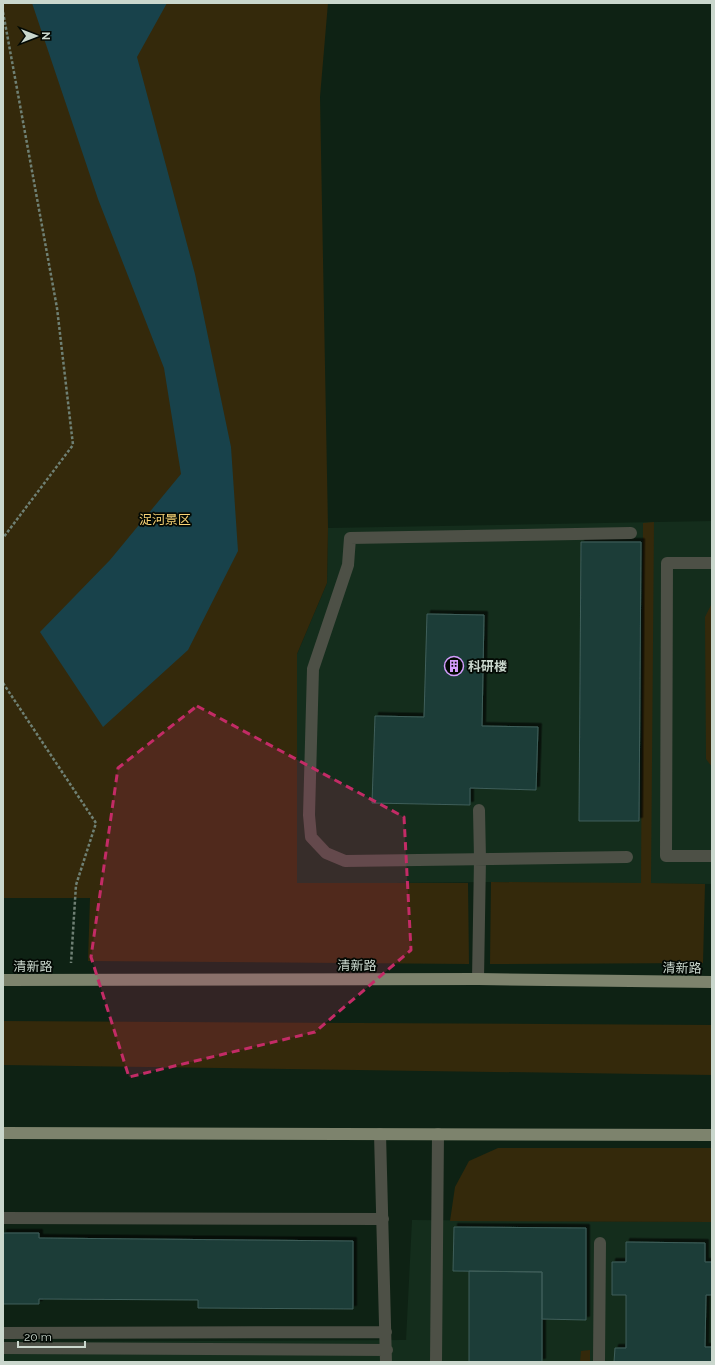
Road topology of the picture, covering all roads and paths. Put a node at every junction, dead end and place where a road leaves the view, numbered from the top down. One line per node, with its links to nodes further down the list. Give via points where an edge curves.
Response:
1 (3, 12): 3 (path, via 57,308 73,445)
2 (631, 533): 9 (street, via 350,538 348,565 313,669 309,815 311,837 326,853 345,861)
3 (3, 538)
4 (712, 563): 7 (street, via 667,563 666,809 666,856)
5 (3, 683): 11 (path, via 96,823 76,885)
6 (479, 810): 9 (street)
7 (712, 856)
8 (627, 857): 9 (street)
9 (480, 860): 10 (street)
10 (478, 978): 11 (main road, 清新路); 13 (main road, 清新路)
11 (70, 979): 12 (main road, 清新路)
12 (3, 980)
13 (712, 982)
14 (3, 1133): 15 (main road)
15 (380, 1134): 16 (main road); 19 (street)
16 (438, 1134): 17 (main road); 25 (street)
17 (712, 1135)
18 (3, 1218): 19 (street)
19 (383, 1219): 21 (street)
20 (600, 1243): 26 (street)
21 (386, 1332): 22 (street); 24 (street)
22 (3, 1333)
23 (3, 1348): 24 (street)
24 (386, 1356)
25 (436, 1362)
26 (599, 1362)

